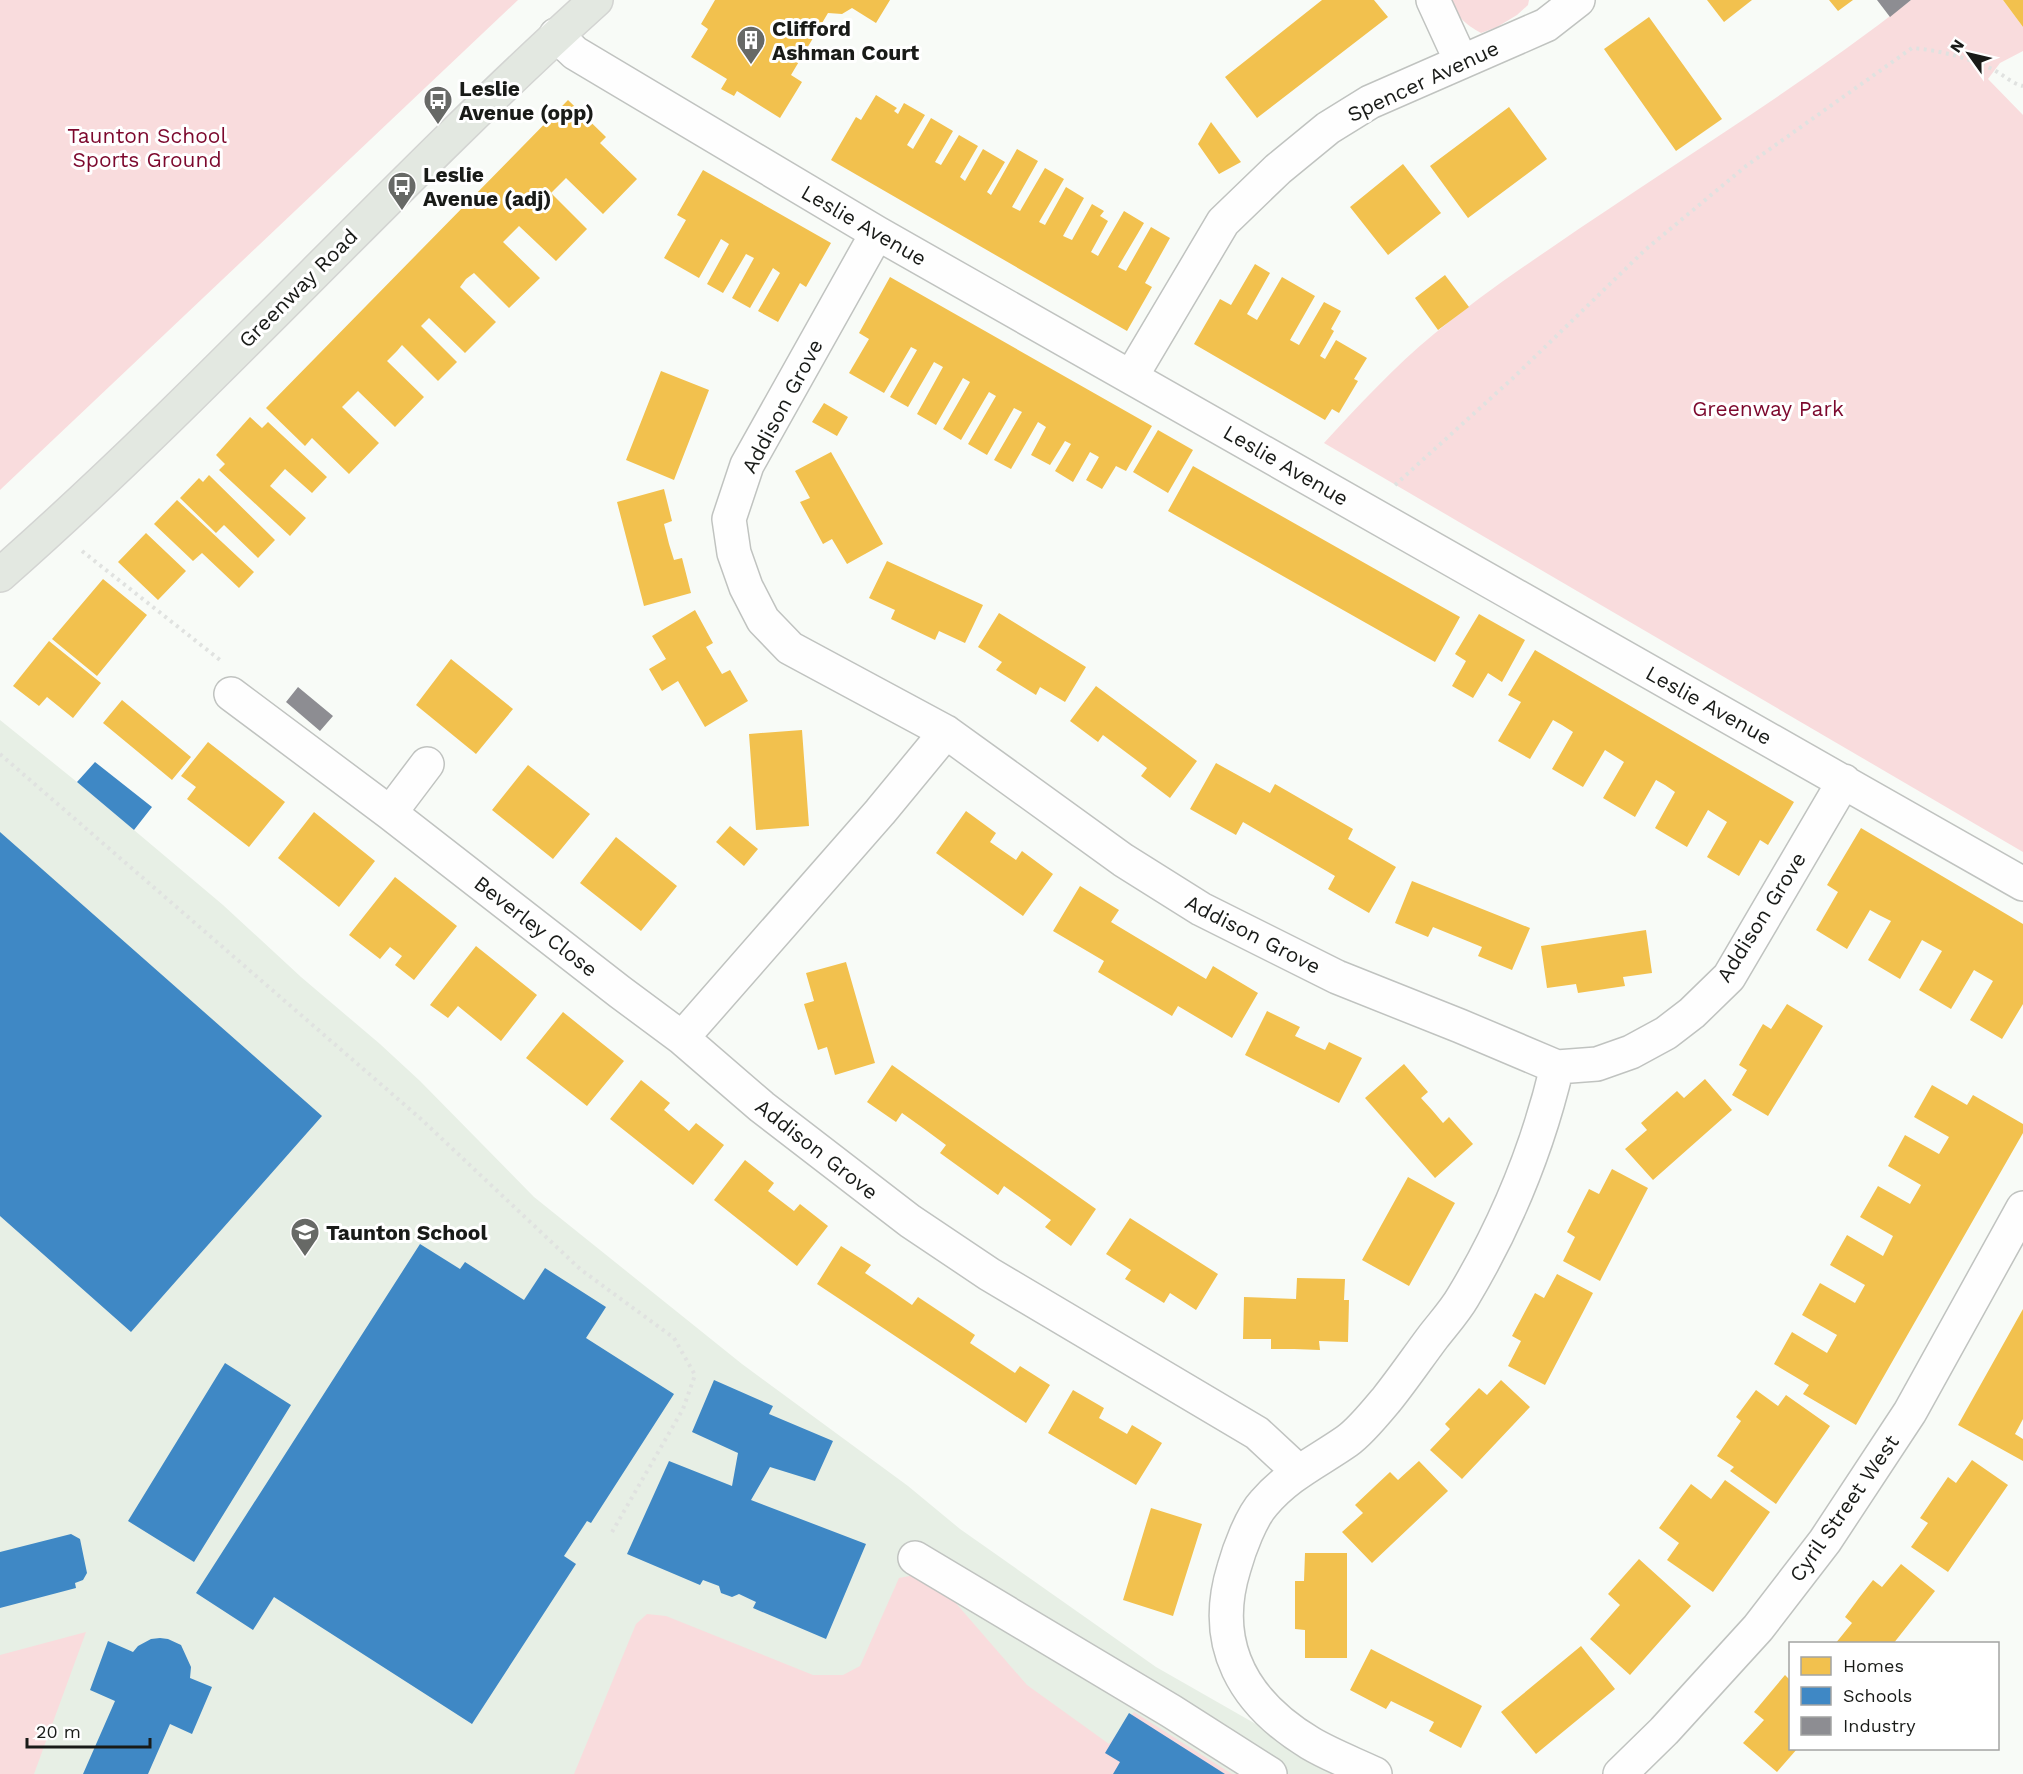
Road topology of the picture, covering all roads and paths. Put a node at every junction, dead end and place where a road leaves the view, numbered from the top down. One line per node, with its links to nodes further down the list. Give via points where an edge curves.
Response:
1 (596, 0): 4 (main road, Greenway Road)
2 (1433, 0): 5 (street)
3 (1578, 0): 5 (street, Spencer Avenue, via 1546,25)
4 (556, 35): 7 (street, Leslie Avenue, via 575,53); 10 (main road, Greenway Road)
5 (1461, 62): 8 (street, Spencer Avenue, via 1370,102 1328,128 1261,185 1223,222)
6 (2023, 86): 9 (path, via 1991,68 1937,50 1911,48 1746,166 1645,250 1512,380 1401,478)
7 (877, 233): 8 (street, Leslie Avenue); 13 (street, Addison Grove, via 747,465 729,519 734,553 746,587 763,620 790,648)
8 (1131, 377): 9 (street, Leslie Avenue)
9 (1371, 513): 16 (street, Leslie Avenue)
10 (52, 529): 11 (main road, Greenway Road); 12 (path, via 233,670)
11 (0, 575)
12 (231, 694): 17 (street, Beverley Close)
13 (946, 732): 19 (street); 20 (street, Addison Grove, via 1123,860 1201,909 1337,977)
14 (0, 754): 23 (path, via 421,1119 580,1269 674,1338 695,1375 682,1409)
15 (427, 764): 17 (street)
16 (1844, 781): 18 (street, Leslie Avenue); 20 (street, Addison Grove, via 1729,977 1666,1033 1631,1052 1597,1064)
17 (390, 813): 19 (street, Beverley Close)
18 (2023, 884)
19 (682, 1038): 22 (street, Addison Grove, via 762,1107 910,1221 988,1274 1257,1433)
20 (1557, 1067): 22 (street, via 1529,1160 1462,1298 1386,1400 1349,1440)
21 (2023, 1208): 27 (street, Cyril Street West, via 1910,1412 1825,1541 1758,1628)
22 (1298, 1471): 26 (street, via 1262,1504 1240,1548 1228,1588 1225,1623 1233,1661 1248,1689 1272,1715 1310,1743)
23 (612, 1532)
24 (915, 1558): 25 (street)
25 (1270, 1774)
26 (1375, 1774)
27 (1620, 1774)

